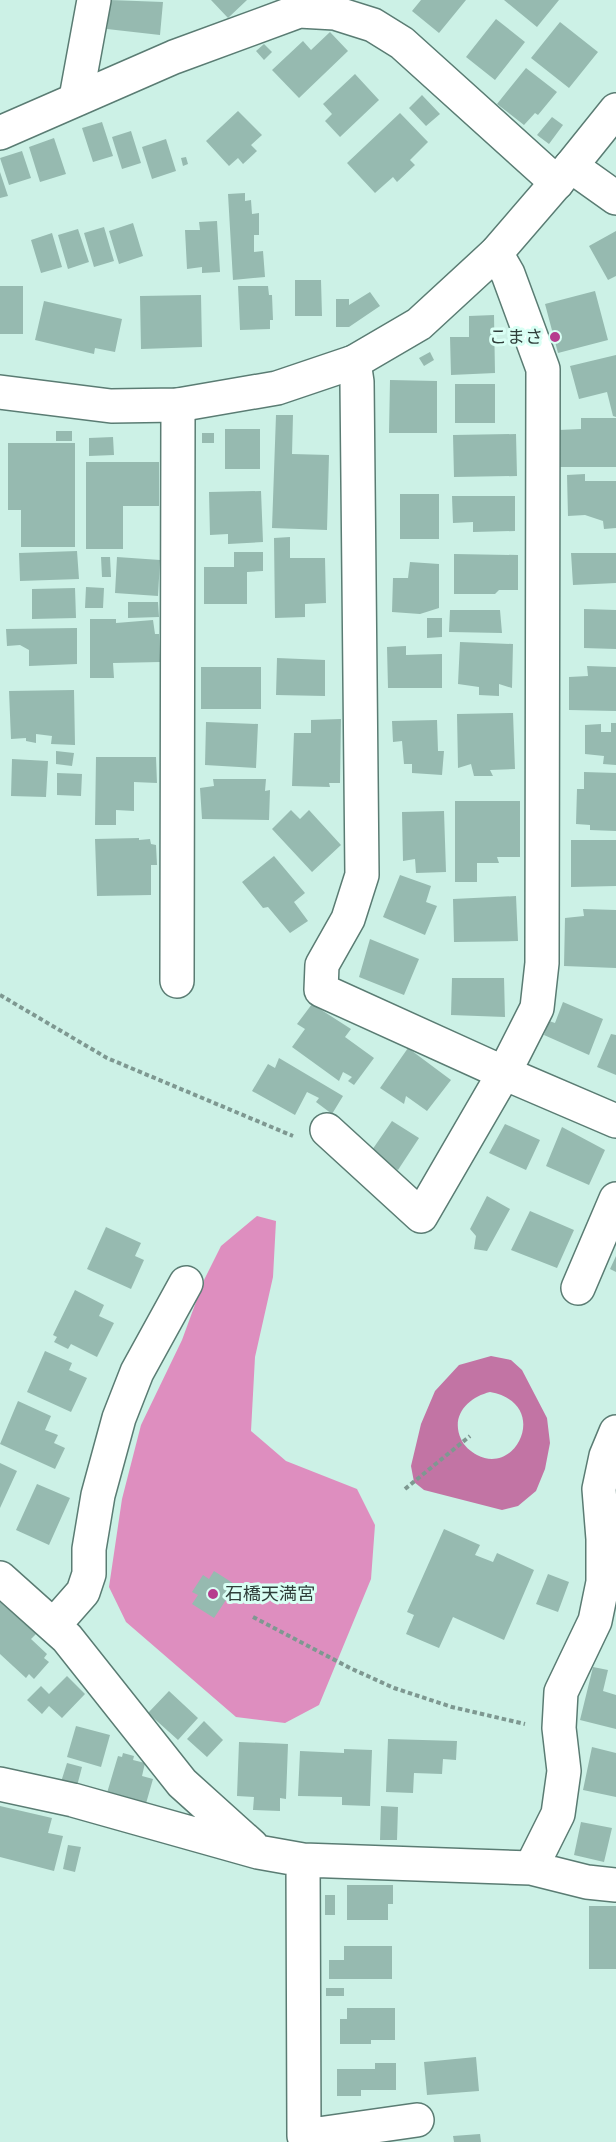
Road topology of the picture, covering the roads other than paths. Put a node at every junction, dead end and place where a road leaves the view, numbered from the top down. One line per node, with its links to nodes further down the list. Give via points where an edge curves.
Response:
1 (94, 0): 2 (street)
2 (76, 98): 4 (street); 5 (street, via 299,11 334,13 373,25 402,43)
3 (616, 110): 5 (street)
4 (0, 133)
5 (564, 175): 6 (street); 7 (street)
6 (616, 198)
7 (496, 253): 8 (street, via 419,324); 12 (street, via 508,274 543,369 542,963 537,1008)
8 (354, 362): 10 (street, via 277,388); 12 (street, via 362,875 348,919 322,965 321,990)
9 (0, 392): 10 (street, via 111,406)
10 (178, 405): 11 (street)
11 (177, 981)
12 (504, 1073): 13 (street); 14 (street, via 421,1216)
13 (616, 1121)
14 (313, 1134)
15 (616, 1199): 17 (street)
16 (186, 1283): 20 (street, via 137,1372 119,1418 98,1495 89,1574 83,1592)
17 (578, 1288)
18 (616, 1432): 24 (street, via 599,1489 603,1582 595,1621 561,1692 559,1728 564,1771 558,1815)
19 (0, 1578): 20 (street)
20 (54, 1625): 22 (street, via 182,1783)
21 (0, 1784): 22 (street, via 73,1800)
22 (258, 1852): 23 (street)
23 (303, 1860): 24 (street); 26 (street, via 304,2136)
24 (531, 1868): 25 (street)
25 (616, 1885)
26 (417, 2120)

